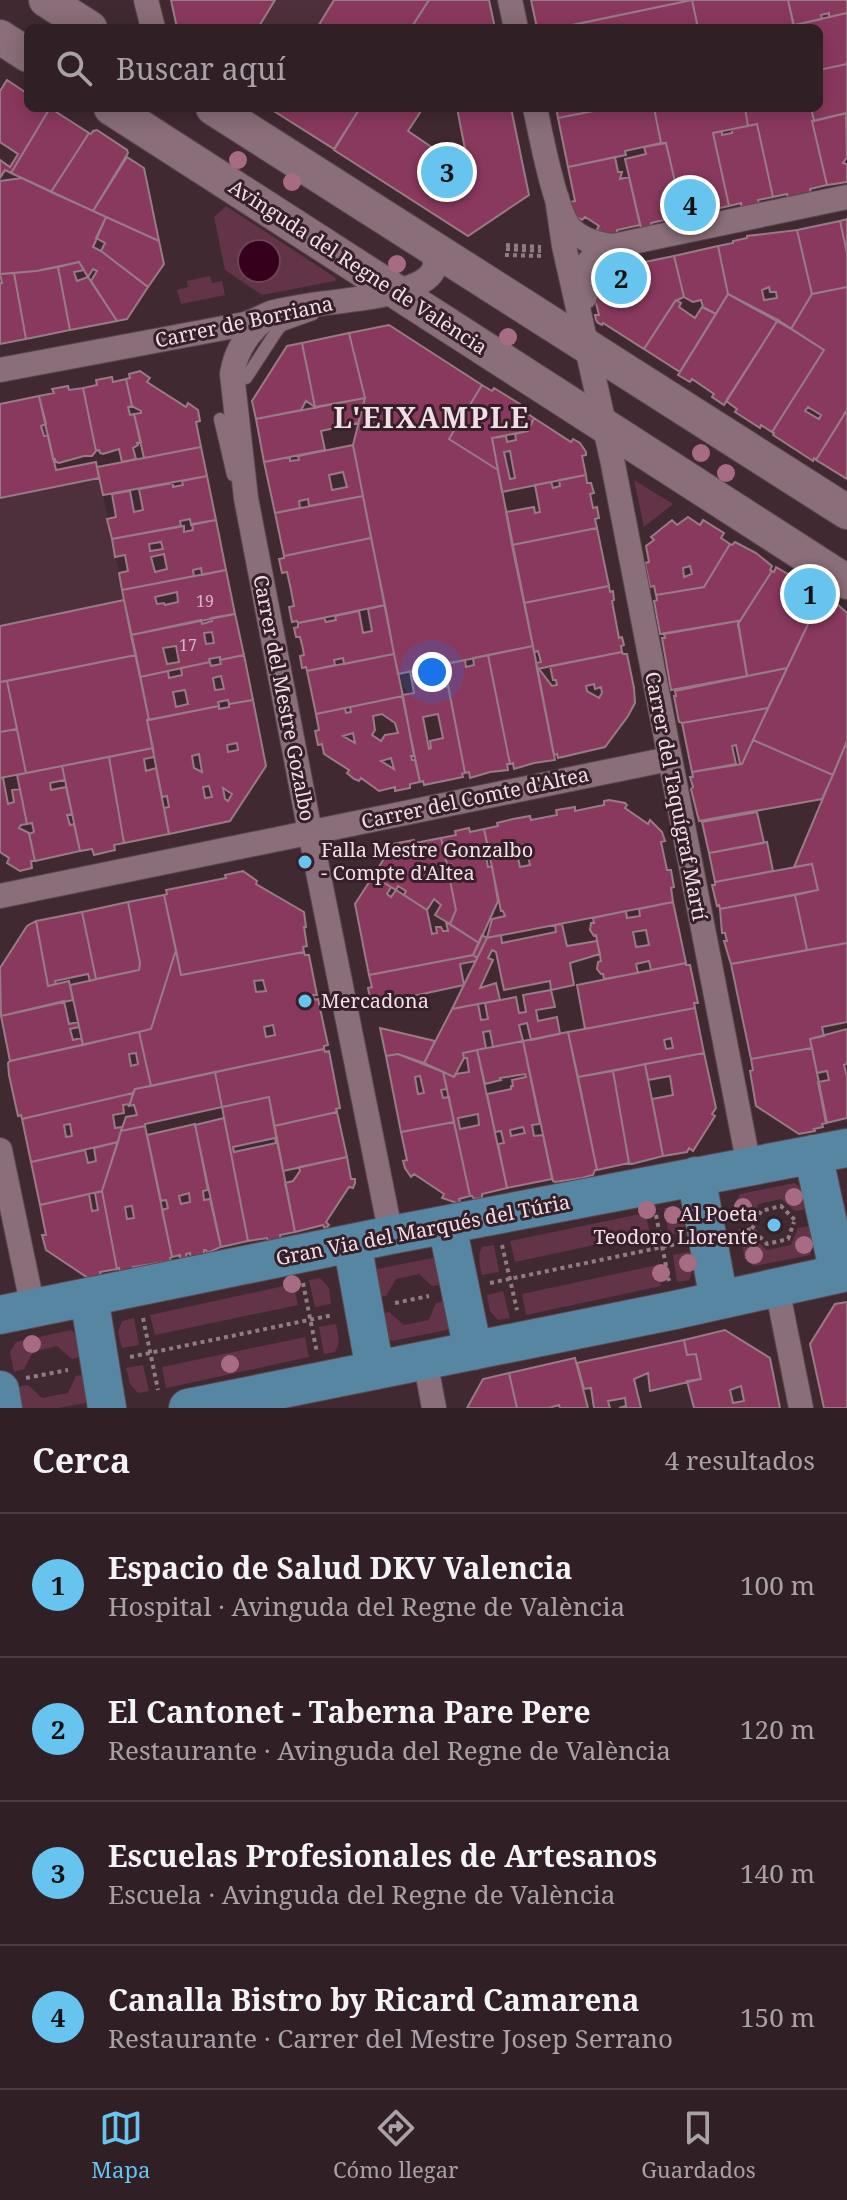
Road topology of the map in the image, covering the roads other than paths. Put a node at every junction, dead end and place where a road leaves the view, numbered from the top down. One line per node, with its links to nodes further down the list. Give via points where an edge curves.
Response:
1 (46, 0): 4 (main road)
2 (146, 0): 5 (street)
3 (510, 0): 6 (street)
4 (84, 24)
5 (152, 24)
6 (515, 24)
7 (0, 37): 8 (main road)
8 (24, 52)
9 (117, 112): 16 (main road, Avinguda del Regne de València)
10 (219, 112): 14 (main road)
11 (536, 112): 13 (street)
12 (847, 197): 15 (street)
13 (557, 198): 15 (street, via 572,230 595,244); 19 (street, via 564,246)
14 (424, 242): 16 (street, Carrer de Borriana, via 436,260 430,277); 19 (main road)
15 (613, 246): 19 (street, via 590,258 583,283)
16 (394, 291): 17 (street, Carrer de Borriana); 23 (main road, Avinguda del Regne de València)
17 (341, 302): 18 (street, Carrer de Borriana); 21 (lane, via 282,325)
18 (272, 313): 20 (street, Carrer de Borriana, via 245,324); 24 (street, Carrer del Mestre Gozalbo, via 245,338 232,374)
19 (599, 361): 23 (street); 25 (main road)
20 (0, 370)
21 (246, 378)
22 (220, 419): 24 (lane, via 235,485)
23 (604, 425): 26 (main road, Avinguda del Regne de València); 27 (street, Carrer del Taquígraf Martí)
24 (246, 498): 28 (street, Carrer del Mestre Gozalbo)
25 (847, 512)
26 (847, 582)
27 (669, 759): 28 (street, Carrer del Comte d'Altea); 32 (street, Carrer del Taquígraf Martí)
28 (310, 832): 29 (street, Carrer del Comte d'Altea); 35 (street, Carrer del Mestre Gozalbo)
29 (0, 896)
30 (0, 1150): 41 (street)
31 (830, 1151): 32 (main road, Gran Via del Marqués del Túria); 37 (main road)
32 (749, 1166): 33 (main road, Gran Via del Marqués del Túria)
33 (696, 1176): 34 (main road, Gran Via del Marqués del Túria); 40 (main road)
34 (447, 1225): 35 (main road, Gran Via del Marqués del Túria); 42 (main road)
35 (391, 1235): 36 (main road, Gran Via del Marqués del Túria)
36 (352, 1243): 39 (main road, Gran Via del Marqués del Túria); 44 (main road)
37 (843, 1273): 38 (main road)
38 (777, 1288): 40 (main road); 48 (street)
39 (89, 1297): 41 (main road, Gran Via del Marqués del Túria); 46 (main road)
40 (719, 1300): 42 (main road)
41 (17, 1312)
42 (473, 1351): 43 (main road)
43 (425, 1360): 44 (main road); 47 (street)
44 (375, 1370): 45 (main road)
45 (173, 1399)
46 (107, 1408)
47 (434, 1408)
48 (801, 1408)

